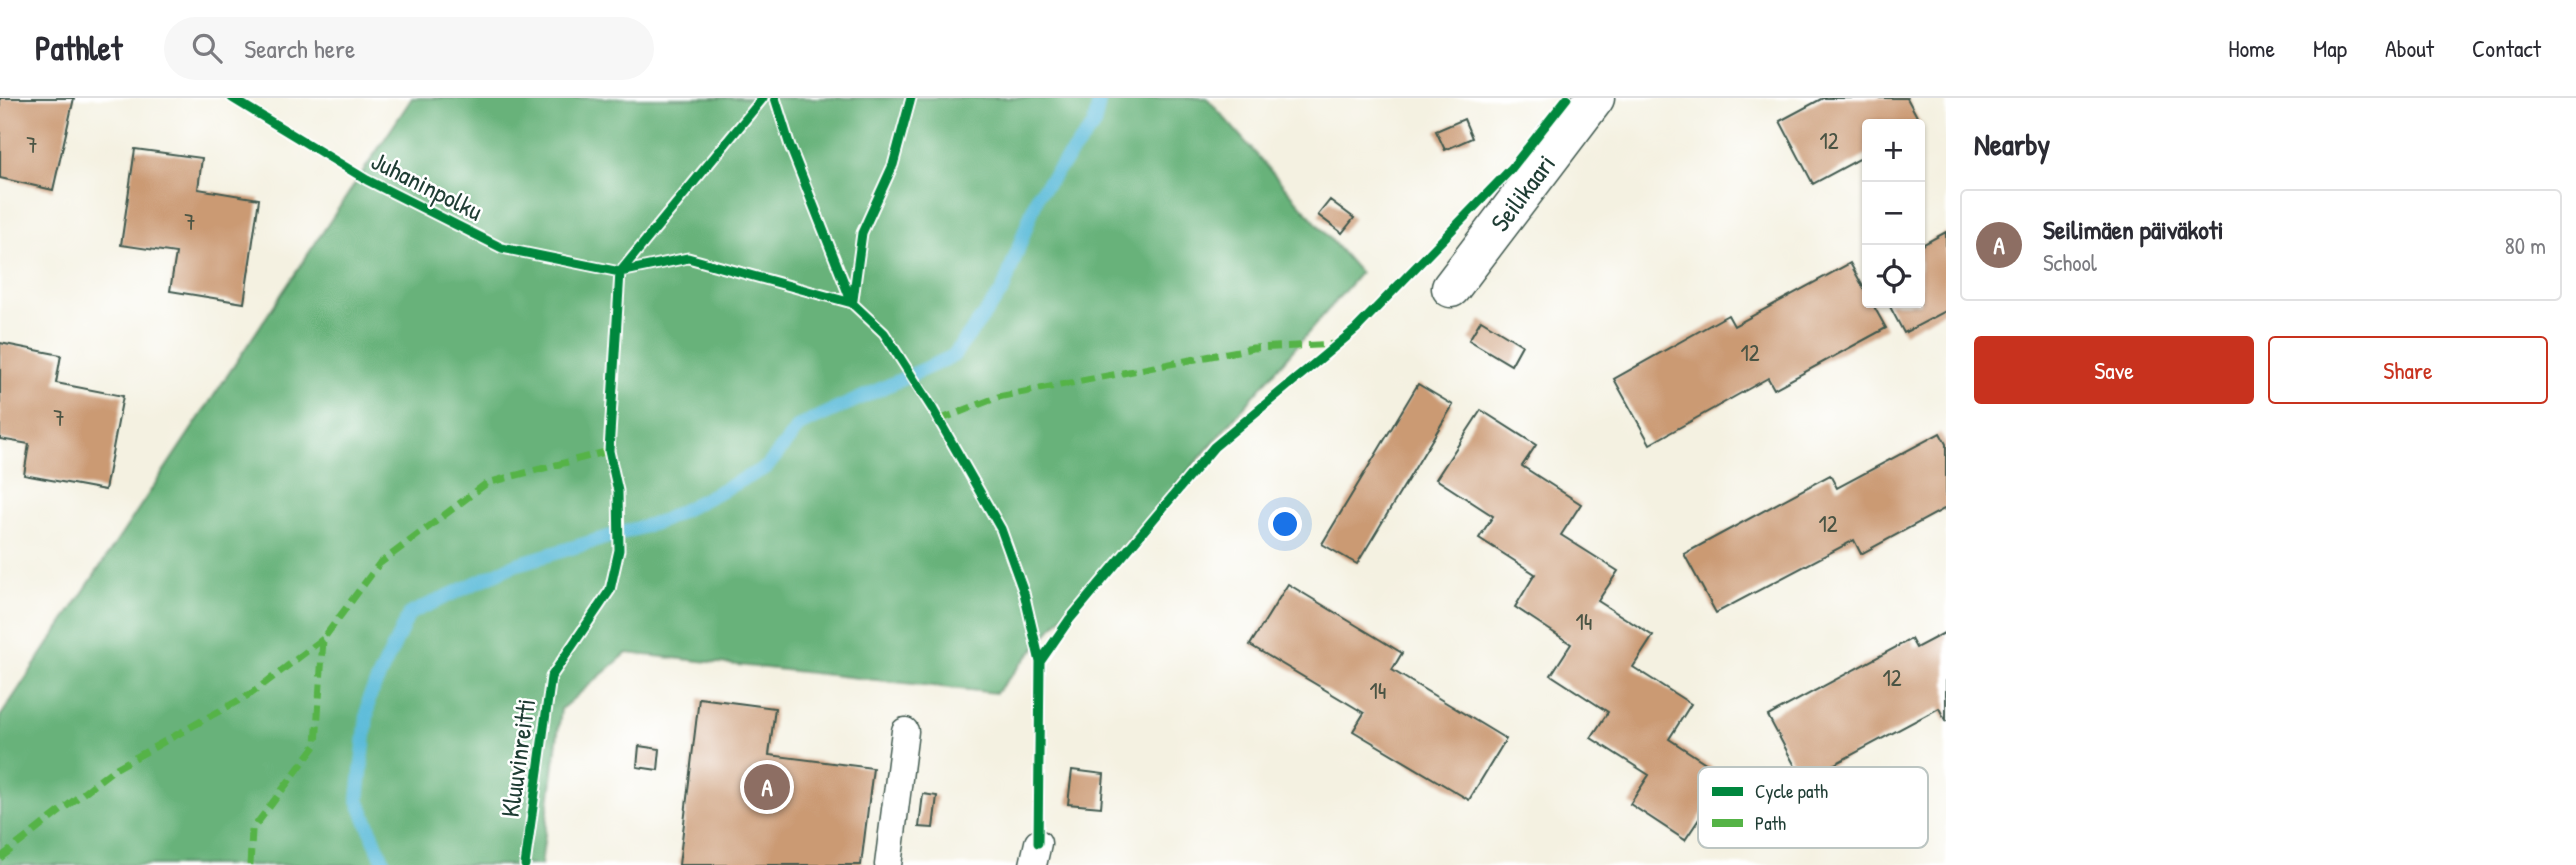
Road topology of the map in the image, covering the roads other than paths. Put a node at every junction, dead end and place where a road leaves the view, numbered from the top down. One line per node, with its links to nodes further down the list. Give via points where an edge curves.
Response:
1 (1595, 98): 2 (street, Seilikaari)
2 (1451, 288)
3 (905, 731): 4 (lane)
4 (888, 865)

